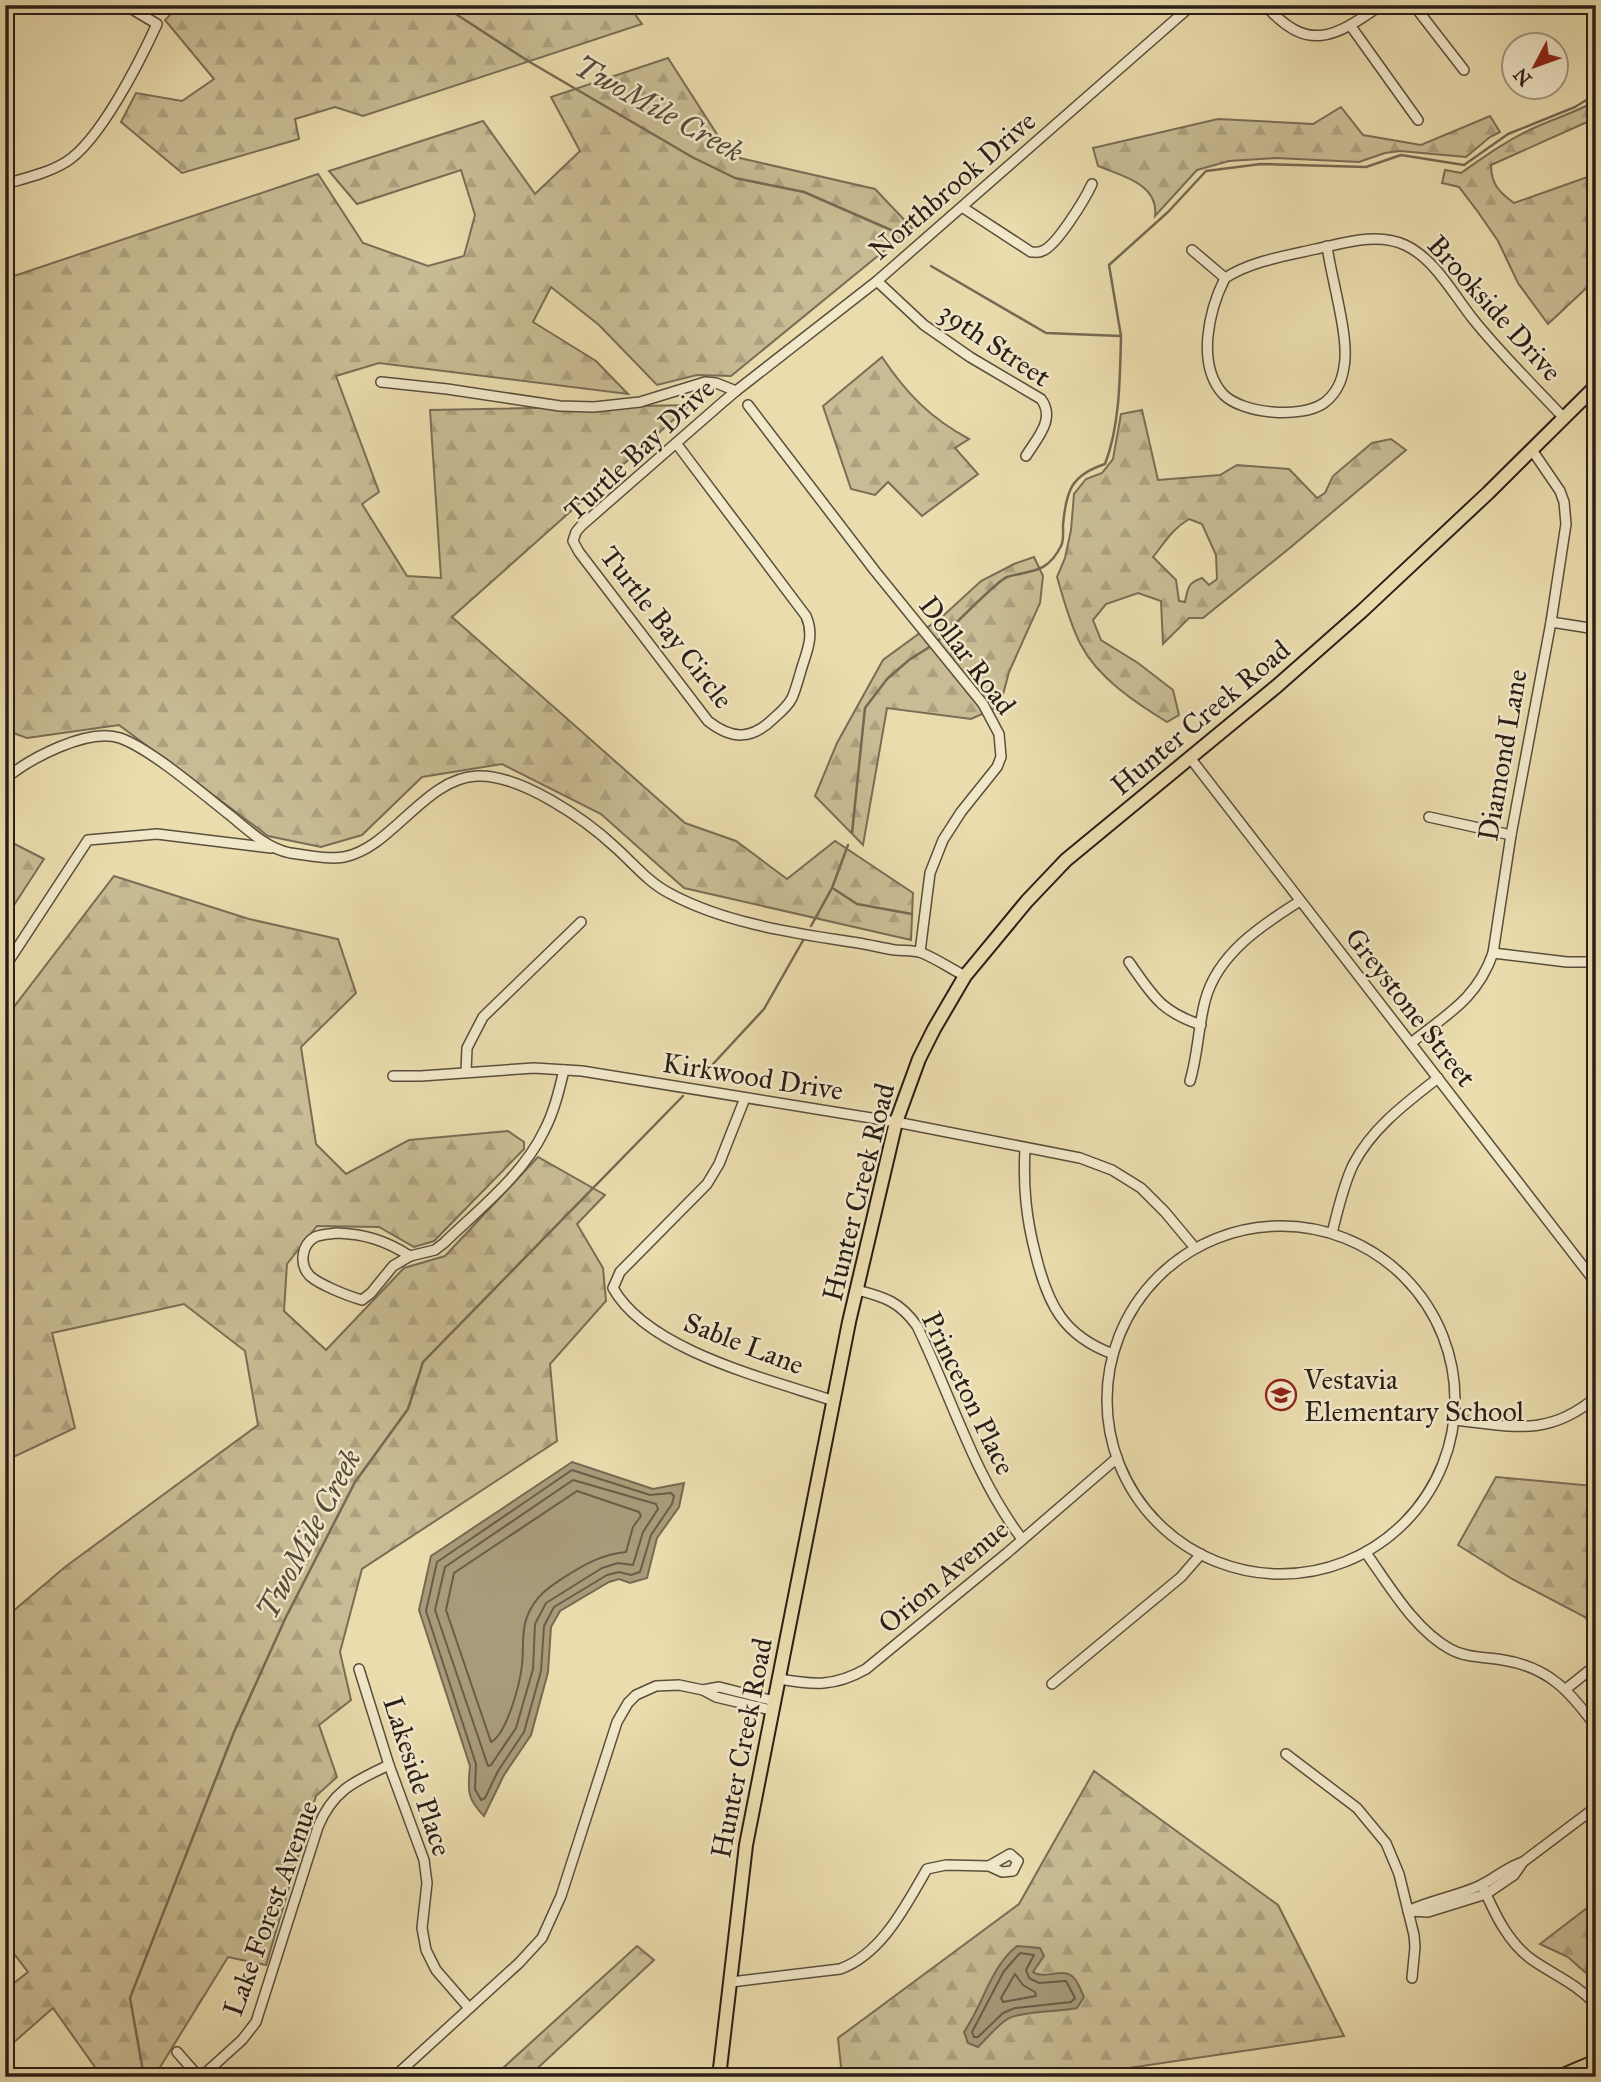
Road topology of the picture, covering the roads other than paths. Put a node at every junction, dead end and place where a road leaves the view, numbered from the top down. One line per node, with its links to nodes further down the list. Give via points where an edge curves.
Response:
1 (125, 5): 9 (street, via 157,24 98,131 83,149 54,168)
2 (1192, 5): 11 (street, Northbrook Drive)
3 (1265, 5): 6 (street, via 1289,28 1308,36)
4 (1381, 5): 6 (street)
5 (1410, 5): 7 (street)
6 (1350, 25): 8 (street)
7 (1464, 70)
8 (1418, 120)
9 (5, 184)
10 (1092, 184): 11 (street, via 1054,243 1043,251 1031,252)
11 (962, 207): 15 (street, Northbrook Drive)
12 (1327, 246): 14 (street, Brookside Drive, via 1251,265); 14 (street, via 1346,354 1338,387 1312,409 1256,409 1234,403 1218,387 1210,366 1208,332); 20 (street, Brookside Drive, via 1383,239 1415,251)
13 (1192, 250): 14 (street)
14 (1225, 278)
15 (877, 281): 18 (street, Northbrook Drive); 23 (street, 39th Street, via 924,325 1041,399 1048,409 1047,420)
16 (381, 382): 18 (street, via 594,407 640,402 705,382)
17 (1596, 386): 20 (main road, Hunter Creek Road)
18 (736, 391): 21 (street, Turtle Bay Drive)
19 (748, 405): 34 (street, Dollar Road, via 983,704 999,734 997,768 943,840 930,873)
20 (1563, 417): 22 (main road, Hunter Creek Road)
21 (676, 443): 24 (street, Turtle Bay Drive, via 581,526); 24 (street, Turtle Bay Circle, via 811,627 792,698 771,722 747,735 734,735 708,721)
22 (1532, 450): 25 (street, Diamond Lane, via 1560,491 1566,513); 27 (main road, Hunter Creek Road, via 1362,611)
23 (1026, 456)
24 (573, 541)
25 (1551, 622): 26 (street); 30 (street, Diamond Lane)
26 (1596, 629)
27 (1191, 759): 32 (street, Greystone Street); 39 (main road, Hunter Creek Road, via 1066,860)
28 (5, 779): 31 (street, via 63,745 96,736 119,738 157,760)
29 (1429, 817): 30 (street)
30 (1511, 835): 35 (street, Diamond Lane)
31 (276, 848): 34 (street, via 332,858 355,854 436,792 466,778 488,776 559,805 666,891 696,906 828,938); 36 (street, via 157,834 88,840)
32 (1300, 901): 40 (street, via 1226,960 1208,990); 41 (street, Greystone Street)
33 (581, 922): 43 (street, via 483,1017 467,1048)
34 (920, 952): 39 (street)
35 (1493, 953): 37 (street); 41 (street, Diamond Lane, via 1471,995)
36 (10, 959)
37 (1596, 961)
38 (1129, 962): 40 (street, via 1159,1004)
39 (965, 976): 48 (main road, Hunter Creek Road, via 919,1059)
40 (1201, 1025): 46 (street)
41 (1410, 1043): 45 (street, Greystone Street)
42 (564, 1070): 43 (street, Kirkwood Drive); 47 (street, Kirkwood Drive); 52 (street, via 544,1133 525,1161 444,1244)
43 (466, 1072): 44 (street, Kirkwood Drive)
44 (393, 1076)
45 (1438, 1078): 50 (street, via 1404,1104 1365,1145 1345,1185); 53 (street, Greystone Street)
46 (1190, 1081)
47 (745, 1098): 48 (street, Kirkwood Drive); 57 (street, Sable Lane, via 707,1184 620,1272 613,1288 629,1310 696,1353)
48 (896, 1122): 49 (street, Kirkwood Drive); 54 (main road, Hunter Creek Road)
49 (1025, 1148): 51 (street, Kirkwood Drive, via 1080,1158 1123,1175 1158,1203); 55 (street, via 1027,1220 1049,1296 1075,1334)
50 (1332, 1233): 51 (street, via 1292,1226 1262,1227 1232,1232); 58 (street, via 1385,1261 1427,1305 1443,1335 1452,1368)
51 (1195, 1248): 55 (street, via 1152,1282 1122,1328)
52 (410, 1256): 52 (street, via 382,1240 337,1233 316,1237 303,1255 310,1276 362,1300 393,1266)
53 (1596, 1283)
54 (857, 1290): 57 (main road, Hunter Creek Road); 60 (street, Princeton Place, via 885,1297 917,1326 980,1473)
55 (1113, 1354): 59 (street, via 1107,1406)
56 (1596, 1397): 58 (street, via 1572,1414 1541,1426)
57 (834, 1401): 65 (main road, Hunter Creek Road)
58 (1454, 1420): 61 (street, via 1447,1452 1426,1497 1405,1523)
59 (1117, 1458): 60 (street, Orion Avenue); 62 (street, via 1133,1491 1156,1521)
60 (1022, 1539): 65 (street, Orion Avenue, via 866,1669 824,1684)
61 (1366, 1553): 62 (street, via 1326,1568 1284,1574 1241,1569); 67 (street, via 1414,1618 1448,1648 1525,1665)
62 (1201, 1554): 66 (street, via 1181,1577)
63 (1596, 1665): 67 (street)
64 (359, 1670): 71 (street, Lakeside Place)
65 (779, 1679): 68 (main road, Hunter Creek Road)
66 (1052, 1684)
67 (1566, 1689): 69 (street)
68 (773, 1705): 77 (main road, Hunter Creek Road, via 744,1856); 79 (street, via 716,1697 679,1685 646,1689 628,1703 617,1722 548,1928 527,1955)
69 (1596, 1727)
70 (1286, 1754): 75 (street, via 1340,1793 1373,1825 1399,1874)
71 (389, 1765): 79 (street, Lakeside Place, via 424,1860 427,1883 422,1928 426,1950 436,1970); 82 (street, Lake Forest Avenue, via 353,1782 328,1806 256,2022)
72 (1596, 1807): 74 (street, via 1523,1862 1514,1875)
73 (989, 1866): 77 (street, via 927,1869 884,1935 851,1965)
74 (1484, 1889): 75 (street); 78 (street, via 1503,1927 1524,1954 1582,1990)
75 (1408, 1911): 76 (street, via 1415,1947)
76 (1412, 1979)
77 (731, 1982): 84 (main road, Hunter Creek Road)
78 (1596, 2005)
79 (469, 2008): 83 (street)
80 (177, 2052): 82 (street)
81 (1596, 2061): 85 (main road)
82 (200, 2077)
83 (394, 2077)
84 (719, 2077)
85 (1558, 2077)

